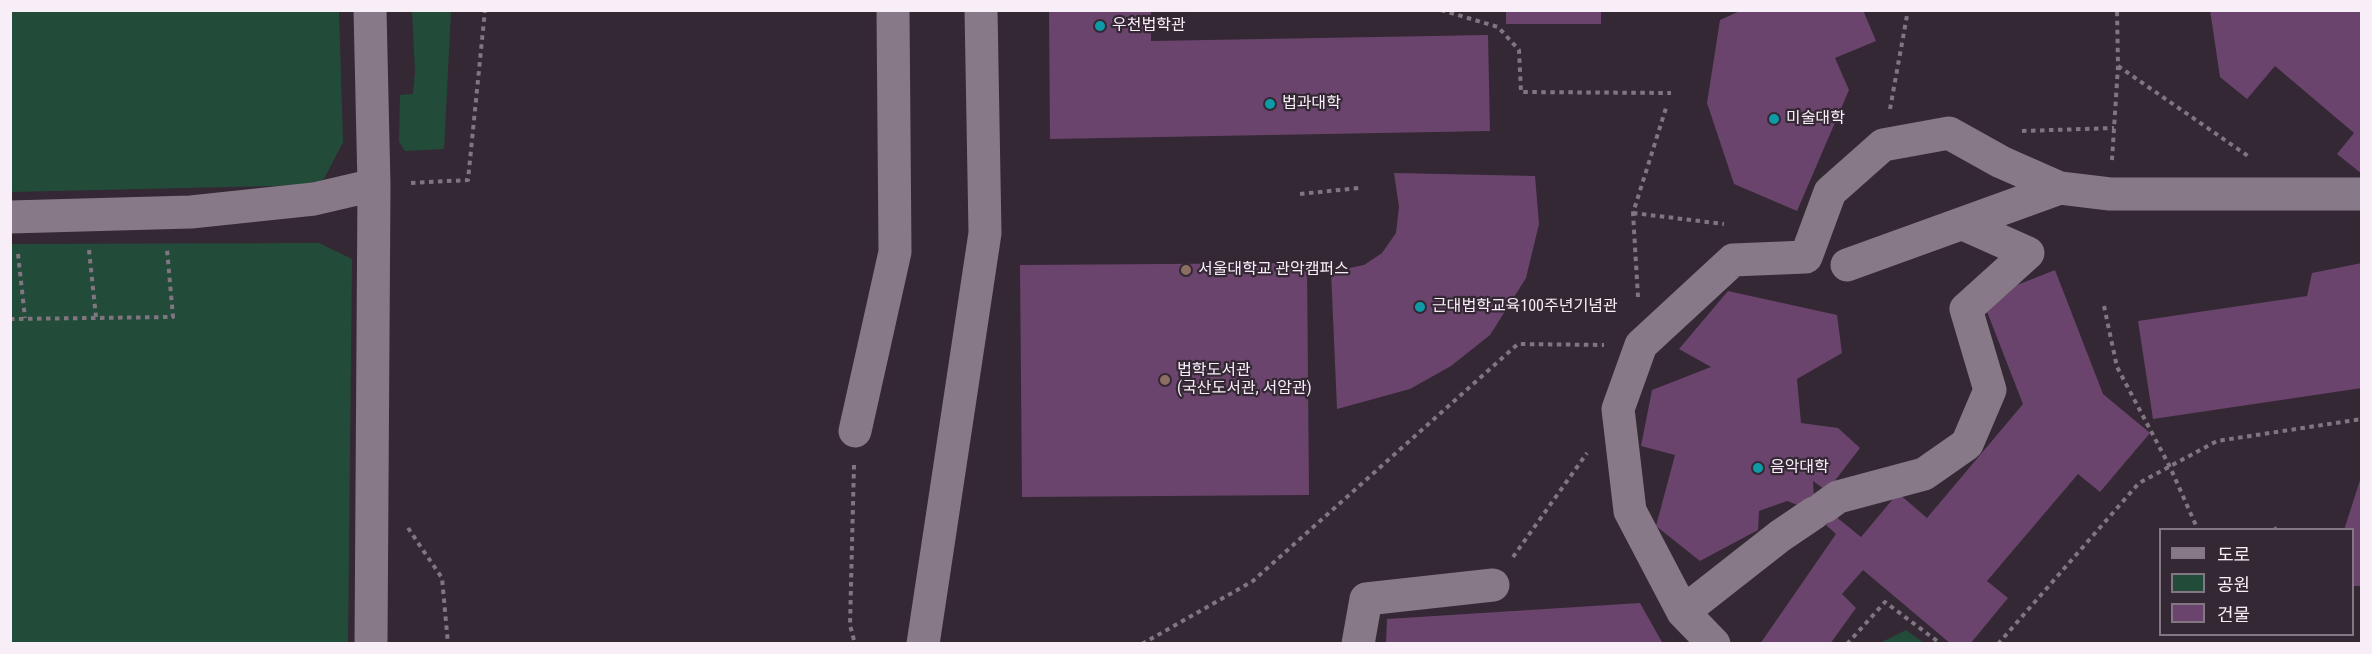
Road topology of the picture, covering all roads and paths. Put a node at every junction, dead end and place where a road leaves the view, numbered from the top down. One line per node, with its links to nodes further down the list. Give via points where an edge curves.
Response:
1 (370, 10): 15 (street)
2 (485, 10): 15 (path, via 468,180)
3 (893, 10): 33 (street, via 895,252)
4 (981, 10): 42 (street, via 985,233)
5 (1441, 10): 9 (path, via 1498,27 1519,50 1521,92)
6 (1908, 10): 14 (path)
7 (2117, 10): 8 (path)
8 (2118, 66): 11 (path); 13 (path)
9 (1671, 93)
10 (1666, 108): 30 (path, via 1633,213)
11 (2114, 128): 12 (path); 19 (path)
12 (2020, 131)
13 (2225, 140)
14 (1883, 145): 17 (street, via 1949,133); 30 (street, via 1830,192 1806,257 1733,260)
15 (374, 185): 21 (street, via 314,199); 39 (street)
16 (1359, 188): 18 (path)
17 (2060, 188): 19 (street); 24 (street)
18 (1300, 194)
19 (2110, 194): 20 (street)
20 (2361, 194)
21 (164, 212): 22 (street); 27 (path, via 173,317)
22 (85, 215): 23 (street); 27 (path)
23 (12, 217): 28 (path)
24 (1963, 224): 25 (street); 38 (street, via 2028,253 1966,309 1990,390 1967,444 1924,474 1838,498 1780,536)
25 (1847, 265)
26 (2104, 306): 34 (path, via 2117,368)
27 (96, 317): 28 (path)
28 (26, 318): 29 (path)
29 (10, 319)
30 (1641, 345): 31 (street); 43 (path, via 1518,344 1253,581)
31 (1618, 409): 37 (path); 38 (street, via 1630,511)
32 (2361, 419): 34 (path, via 2217,441)
33 (855, 431): 41 (path, via 850,625)
34 (2170, 466): 36 (path); 48 (path, via 2139,483)
35 (404, 522): 40 (path, via 442,578)
36 (2197, 528)
37 (1493, 585): 44 (street, via 1366,599)
38 (1683, 612): 45 (street)
39 (371, 644)
40 (448, 644)
41 (855, 644)
42 (923, 644)
43 (1142, 644)
44 (1358, 644)
45 (1714, 644)
46 (1848, 644): 47 (path, via 1885,602)
47 (1941, 644)
48 (1998, 644)

